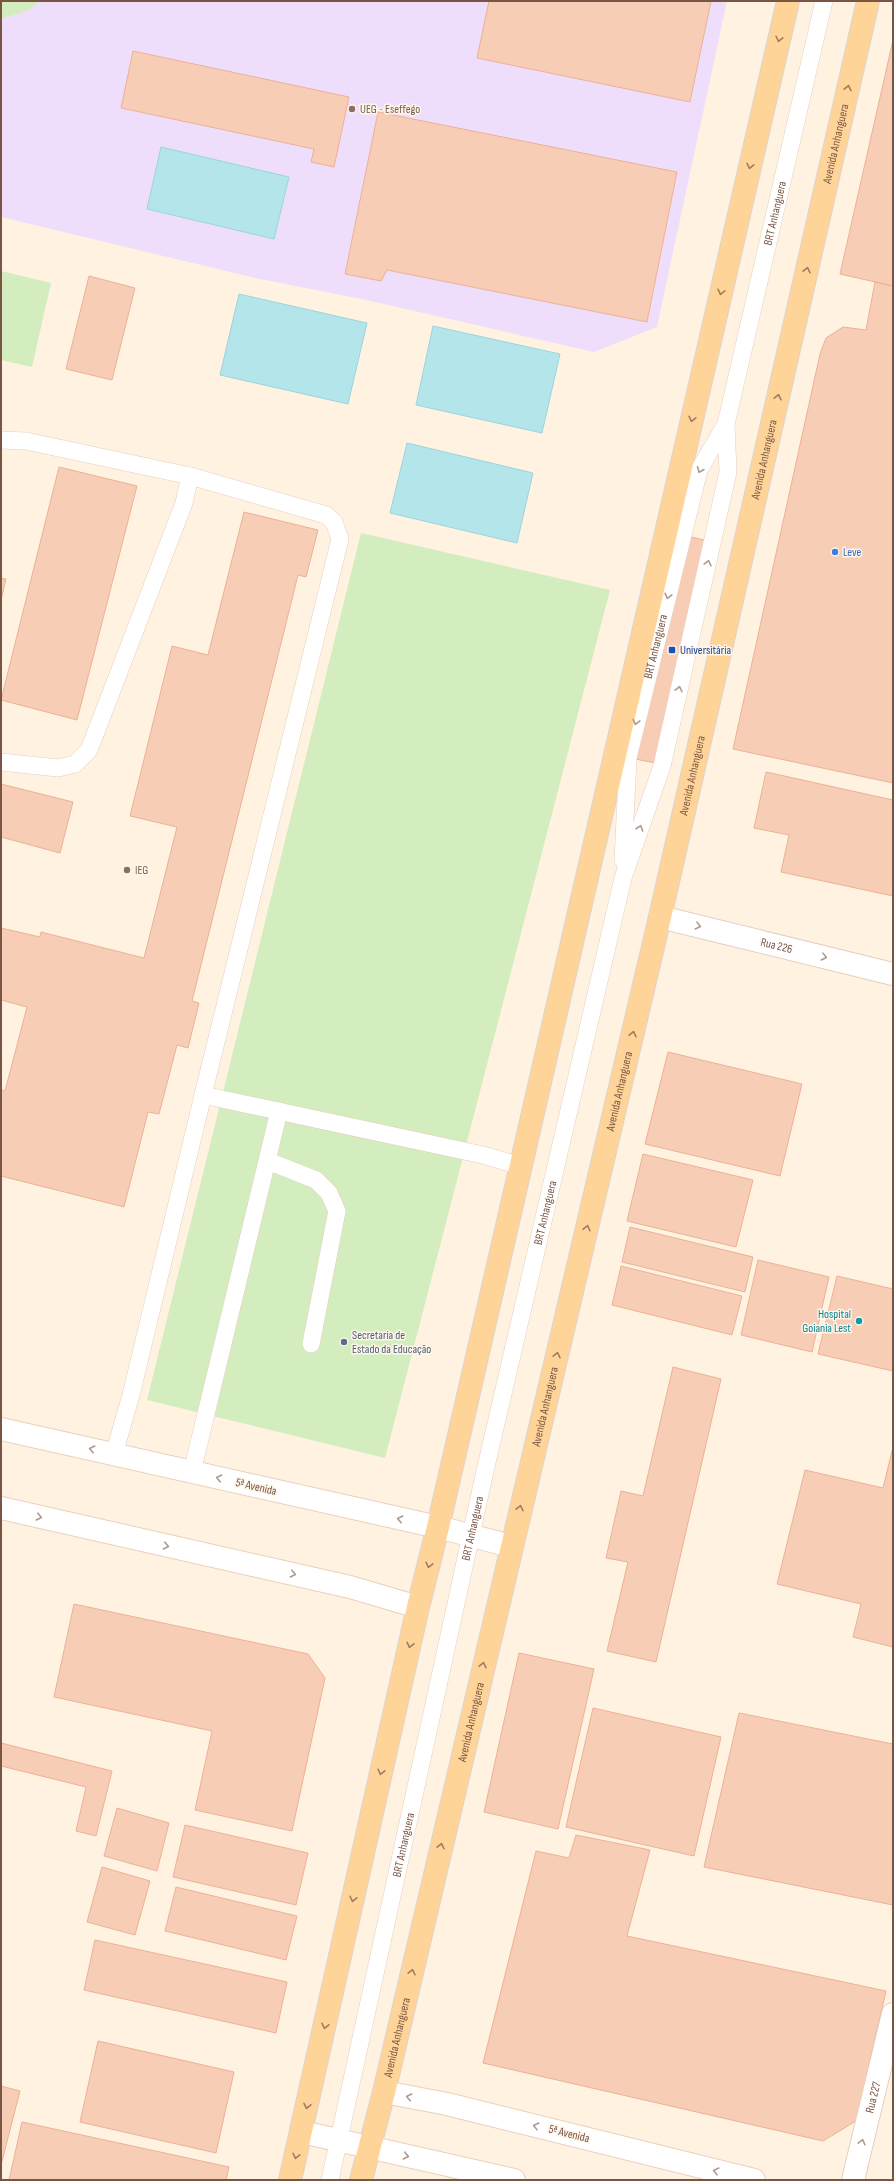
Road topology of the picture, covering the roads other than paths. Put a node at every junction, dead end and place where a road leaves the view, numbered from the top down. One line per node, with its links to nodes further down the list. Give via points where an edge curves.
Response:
1 (788, 1): 14 (main road, one-way to 14)
2 (824, 1): 4 (lane, BRT Anhanguera)
3 (868, 1): 9 (main road, Avenida Anhanguera, one-way to 3)
4 (726, 424): 8 (lane, BRT Anhanguera, one-way to 4, via 662,766 728,472); 8 (lane, BRT Anhanguera, one-way to 8, via 699,470 628,758)
5 (1, 440): 6 (lane, via 26,441)
6 (190, 476): 7 (lane, via 184,503 89,750 74,764 58,768); 11 (lane, via 326,515 334,522 340,539)
7 (1, 762)
8 (623, 878): 21 (lane, BRT Anhanguera)
9 (660, 917): 10 (main road, Rua 226, one-way to 10); 22 (main road, Avenida Anhanguera, one-way to 9)
10 (893, 974)
11 (203, 1095): 12 (lane); 17 (lane, via 131,1395)
12 (279, 1111): 13 (lane); 14 (lane, via 483,1155)
13 (268, 1161): 15 (lane, via 316,1180 329,1193 337,1211); 18 (lane)
14 (521, 1166): 20 (main road)
15 (311, 1344)
16 (1, 1429): 17 (main road, 5ª Avenida, one-way to 16)
17 (114, 1454): 18 (main road, 5ª Avenida)
18 (192, 1472): 20 (main road, 5ª Avenida, one-way to 18)
19 (1, 1508): 23 (main road, one-way to 23, via 350,1587)
20 (438, 1527): 21 (main road, 5ª Avenida); 23 (main road, one-way to 23)
21 (470, 1537): 22 (main road, 5ª Avenida); 27 (lane, BRT Anhanguera)
22 (511, 1546): 25 (main road, Avenida Anhanguera, one-way to 22)
23 (418, 1607): 26 (main road, one-way to 26)
24 (893, 2014): 34 (main road, Rua 227, one-way to 24)
25 (384, 2092): 28 (main road, Avenida Anhanguera); 33 (main road, 5ª Avenida, one-way to 25, via 446,2104)
26 (302, 2132): 27 (main road); 29 (main road, one-way to 29)
27 (339, 2141): 28 (main road); 30 (lane, BRT Anhanguera)
28 (368, 2147): 31 (main road, Avenida Anhanguera); 32 (main road, one-way to 32)
29 (290, 2180)
30 (330, 2180)
31 (360, 2180)
32 (514, 2180)
33 (754, 2180)
34 (853, 2180)

